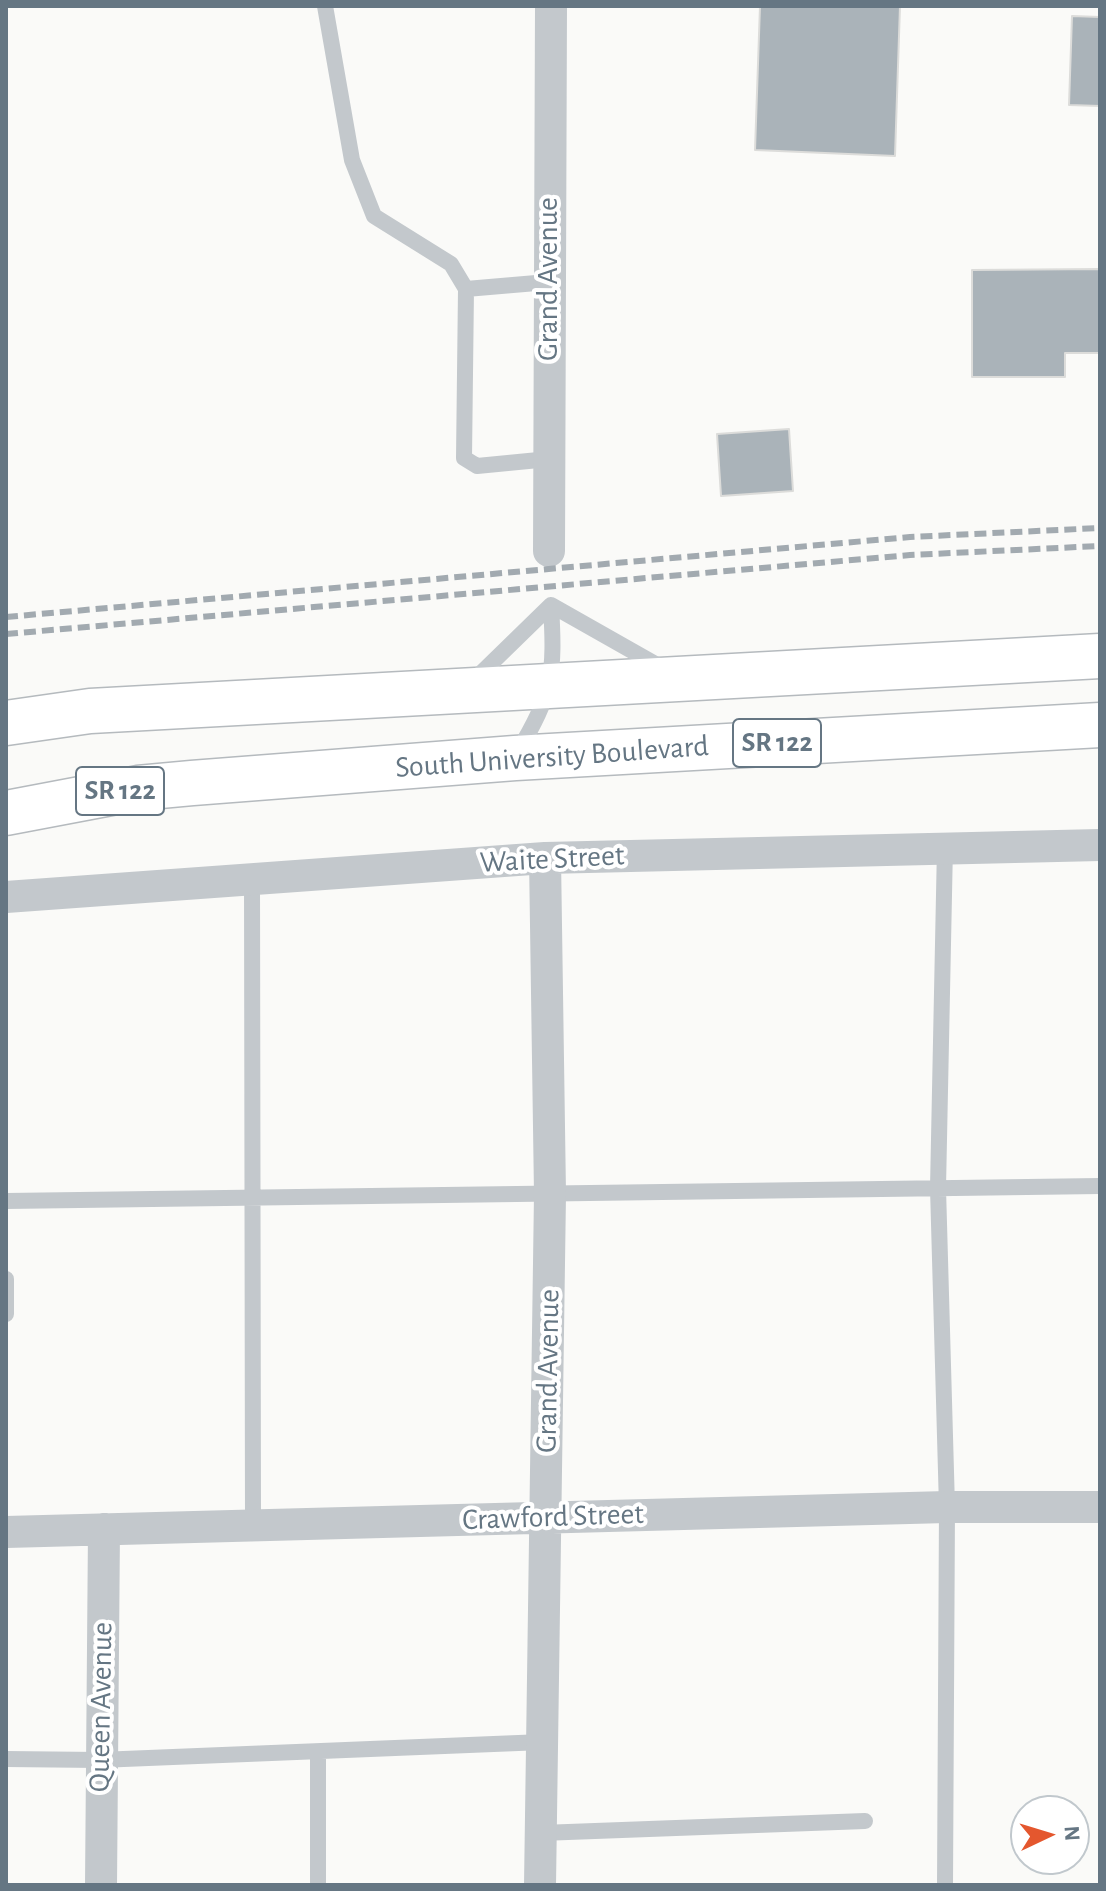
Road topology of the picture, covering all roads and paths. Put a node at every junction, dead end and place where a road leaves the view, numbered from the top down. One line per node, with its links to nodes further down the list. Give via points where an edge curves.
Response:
1 (325, 6): 4 (lane, via 352,160 374,216 451,264)
2 (551, 6): 3 (street, Grand Avenue)
3 (548, 282): 4 (lane); 5 (street, Grand Avenue)
4 (466, 289): 5 (lane, via 464,458 477,466)
5 (549, 459): 6 (street, Grand Avenue)
6 (549, 551)
7 (551, 605): 9 (lane); 10 (lane); 11 (lane)
8 (1100, 656): 9 (main road, SR 122)
9 (678, 679): 10 (main road, SR 122)
10 (551, 689): 11 (main road, SR 122); 14 (lane)
11 (462, 693): 12 (main road, SR 122, via 90,711)
12 (6, 723)
13 (1100, 725): 14 (main road, South University Boulevard / SR 122)
14 (515, 758): 15 (main road, South University Boulevard / SR 122, via 138,788)
15 (6, 813)
16 (1100, 845): 17 (street, Waite Street)
17 (945, 846): 18 (street, Waite Street); 22 (lane)
18 (545, 858): 19 (street, Waite Street); 23 (street, Grand Avenue)
19 (252, 879): 20 (street, Waite Street); 24 (lane)
20 (6, 897)
21 (1100, 1186): 22 (lane)
22 (938, 1188): 23 (lane); 28 (lane)
23 (550, 1194): 24 (lane); 30 (street, Grand Avenue)
24 (253, 1198): 25 (lane); 31 (lane)
25 (6, 1201)
26 (6, 1279): 27 (lane)
27 (6, 1314)
28 (947, 1507): 29 (street, Crawford Street); 30 (street, Crawford Street); 43 (lane)
29 (1100, 1507)
30 (545, 1517): 31 (street, Crawford Street); 34 (street, Grand Avenue)
31 (253, 1525): 32 (street, Crawford Street)
32 (104, 1529): 33 (street, Crawford Street); 37 (street, Queen Avenue)
33 (6, 1532)
34 (543, 1742): 35 (lane); 39 (street, Grand Avenue)
35 (318, 1753): 37 (lane); 41 (lane)
36 (6, 1759): 37 (lane)
37 (99, 1760): 40 (street, Queen Avenue)
38 (865, 1821): 39 (lane)
39 (541, 1833): 42 (street, Grand Avenue)
40 (101, 1885)
41 (318, 1885)
42 (540, 1885)
43 (945, 1885)

